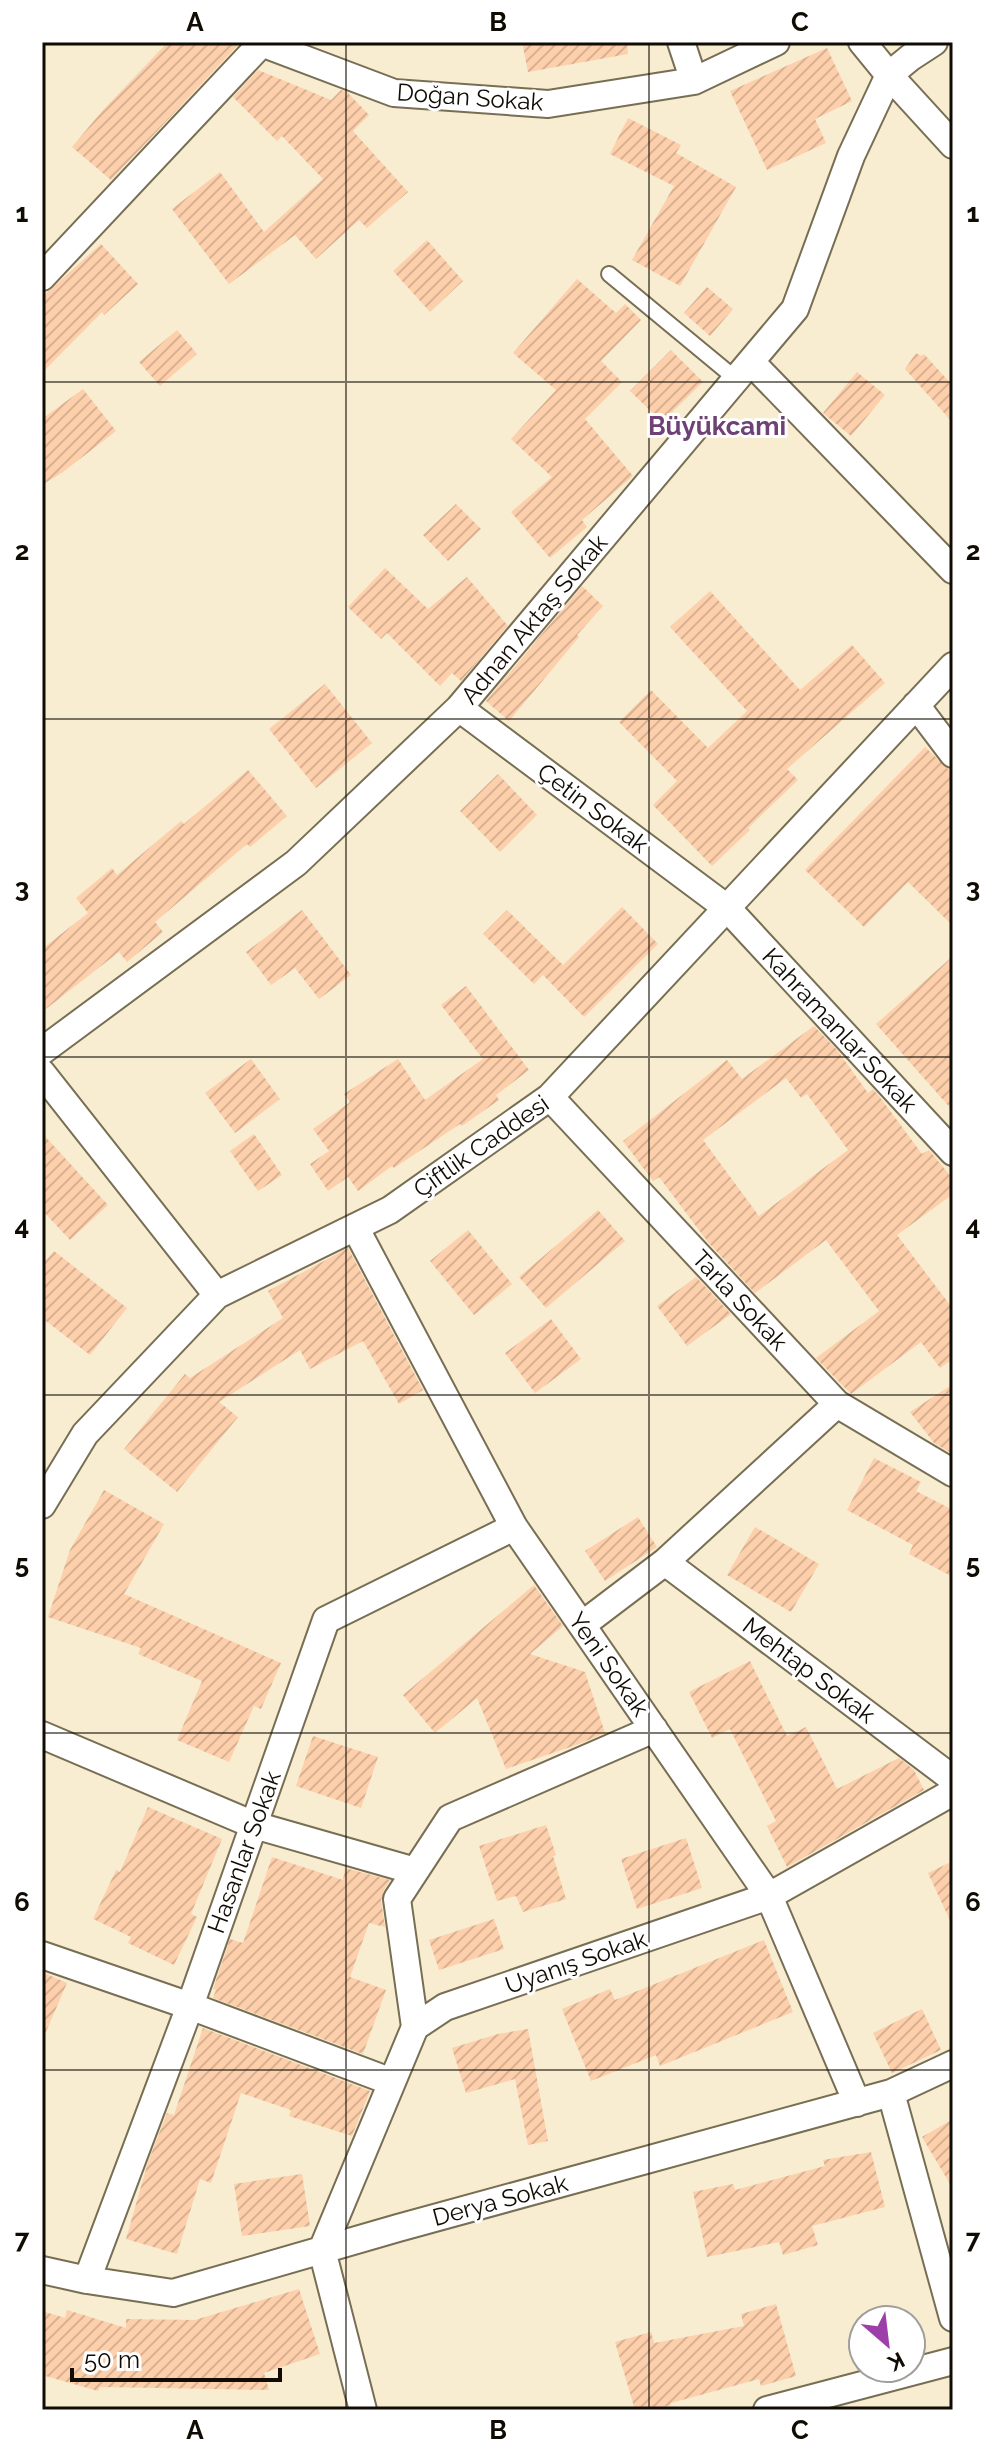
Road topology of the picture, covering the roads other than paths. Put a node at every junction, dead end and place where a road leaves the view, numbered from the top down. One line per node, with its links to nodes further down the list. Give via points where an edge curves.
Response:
1 (681, 42): 7 (street)
2 (776, 42): 7 (street, Doğan Sokak)
3 (862, 42): 6 (street)
4 (934, 42): 6 (street)
5 (260, 43): 7 (street, Doğan Sokak, via 394,93 548,104); 10 (street)
6 (889, 75): 8 (street); 11 (street, Adnan Aktaş Sokak, via 851,156 795,309)
7 (694, 81)
8 (953, 145)
9 (609, 274): 11 (lane)
10 (42, 277)
11 (744, 370): 12 (street); 15 (street, Adnan Aktaş Sokak)
12 (953, 570)
13 (953, 666): 14 (street, Çiftlik Caddesi)
14 (916, 705): 16 (street); 17 (street, Çiftlik Caddesi)
15 (459, 708): 17 (street, Çetin Sokak); 18 (street, Adnan Aktaş Sokak, via 296,863)
16 (953, 754)
17 (727, 908): 20 (street, Çiftlik Caddesi); 21 (street, Kahramanlar Sokak)
18 (42, 1051)
19 (42, 1073): 23 (street)
20 (550, 1097): 22 (street, Çiftlik Caddesi, via 390,1210); 24 (street, Tarla Sokak)
21 (953, 1152)
22 (355, 1227): 23 (street, Çiftlik Caddesi); 28 (street, Yeni Sokak)
23 (217, 1295): 25 (street, Çiftlik Caddesi)
24 (837, 1404): 26 (street, Tarla Sokak); 29 (street)
25 (53, 1461): 27 (street, Çiftlik Caddesi)
26 (953, 1473)
27 (42, 1505)
28 (514, 1527): 30 (street, Yeni Sokak); 35 (street, Hasanlar Sokak, via 326,1620)
29 (665, 1562): 30 (street); 33 (street, Mehtap Sokak)
30 (582, 1625): 31 (street, Yeni Sokak)
31 (654, 1729): 36 (street, via 450,1818); 37 (street, Yeni Sokak)
32 (42, 1735): 35 (street)
33 (953, 1779)
34 (953, 1792): 37 (street, Uyanış Sokak)
35 (254, 1825): 36 (street); 39 (street, Hasanlar Sokak)
36 (415, 1871): 40 (street, via 397,1899)
37 (769, 1896): 40 (street, Uyanış Sokak, via 445,2007); 44 (street, Yeni Sokak)
38 (42, 1955): 39 (street)
39 (190, 2006): 42 (street); 47 (street, Hasanlar Sokak)
40 (415, 2027): 42 (street)
41 (953, 2064): 43 (street, Derya Sokak)
42 (392, 2082): 45 (street)
43 (891, 2093): 44 (street, Derya Sokak); 48 (street)
44 (857, 2103): 45 (street, Derya Sokak)
45 (322, 2250): 47 (street, Derya Sokak, via 173,2293); 50 (street)
46 (42, 2270): 47 (street, Derya Sokak)
47 (87, 2280)
48 (953, 2318)
49 (953, 2361): 51 (street)
50 (363, 2410)
51 (767, 2410)

